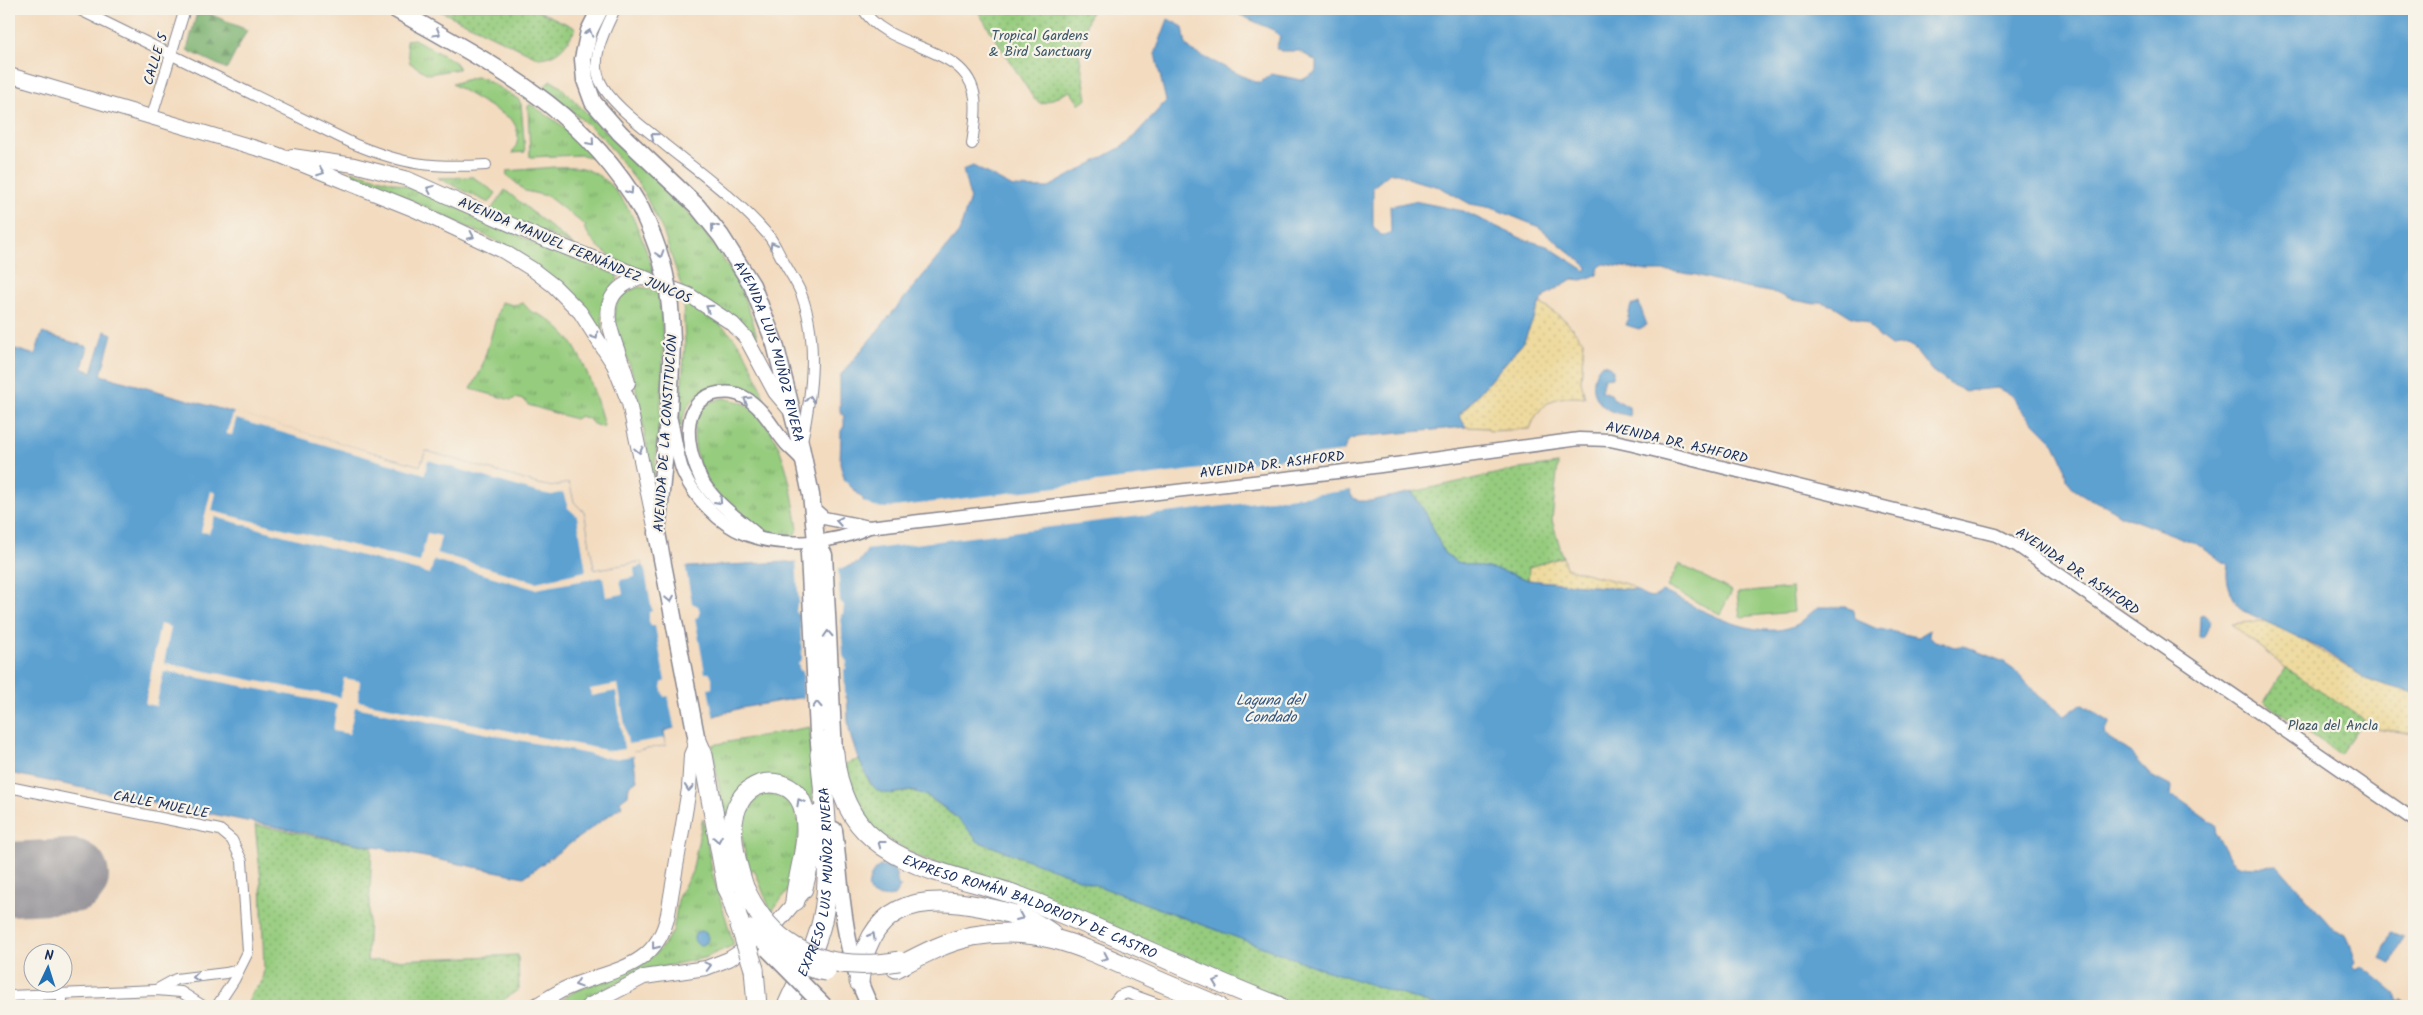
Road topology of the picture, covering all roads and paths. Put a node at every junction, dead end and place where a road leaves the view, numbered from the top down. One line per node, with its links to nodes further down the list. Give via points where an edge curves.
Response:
1 (78, 9): 7 (street)
2 (185, 9): 7 (street, CALLE 5)
3 (395, 9): 15 (main road, AVENIDA DE LA CONSTITUCIÓN, one-way to 15, bridge, via 517,80 562,113 618,173 656,239 666,270 672,342)
4 (600, 9): 16 (main road, AVENIDA LUIS MUÑOZ RIVERA, one-way to 4, via 775,344 755,294 722,236 697,206 620,134 593,102 585,80 583,59 589,31)
5 (615, 9): 17 (street, one-way to 5, via 811,389 810,326 800,290 768,236 731,199 610,96 600,80 598,52)
6 (863, 9): 10 (street, via 882,30 955,64 969,80 975,96)
7 (171, 54): 9 (street, CALLE 5); 12 (street, via 385,157 410,164)
8 (9, 75): 9 (main road, AVENIDA MANUEL FERNÁNDEZ JUNCOS)
9 (152, 116): 11 (main road, AVENIDA MANUEL FERNÁNDEZ JUNCOS)
10 (972, 144)
11 (276, 154): 13 (main road, AVENIDA MANUEL FERNÁNDEZ JUNCOS, one-way to 11, via 541,238 408,179 354,165); 14 (main road, AVENIDA MANUEL FERNÁNDEZ JUNCOS, one-way to 14, via 413,209 503,251 532,269 580,312 614,365)
12 (486, 165)
13 (642, 276): 14 (main road, via 622,286 608,305 614,339 628,381); 16 (main road, AVENIDA MANUEL FERNÁNDEZ JUNCOS, one-way to 13, via 775,392 746,338 733,324 689,295)
14 (629, 403): 20 (main road, AVENIDA MANUEL FERNÁNDEZ JUNCOS, one-way to 20)
15 (669, 409): 20 (main road, AVENIDA DE LA CONSTITUCIÓN); 21 (street, AVENIDA DR. ASHFORD, via 683,472 696,492 708,508 729,525 745,534)
16 (794, 415): 17 (main road, AVENIDA LUIS MUÑOZ RIVERA)
17 (802, 454): 18 (main road, AVENIDA LUIS MUÑOZ RIVERA); 21 (street, one-way to 21, via 787,445 764,412 742,396 729,392 711,394 693,411 689,421 690,447 702,481 730,514)
18 (812, 508): 19 (street, one-way to 18, via 824,518); 22 (main road, AVENIDA LUIS MUÑOZ RIVERA)
19 (869, 527): 22 (street, AVENIDA DR. ASHFORD); 26 (street, AVENIDA DR. ASHFORD, via 1337,472 1579,439 1610,440 1996,534 2018,546)
20 (657, 533): 23 (main road, AVENIDA DE LA CONSTITUCIÓN, one-way to 23)
21 (762, 538): 22 (street, AVENIDA DR. ASHFORD)
22 (816, 550): 24 (main road, AVENIDA LUIS MUÑOZ RIVERA, one-way to 22)
23 (697, 741): 27 (highway, one-way to 27, via 703,755 724,872); 40 (main road, one-way to 40, via 691,755 689,789 665,928 654,948 624,968 568,987)
24 (827, 753): 28 (main road, via 817,768 818,818 814,855 805,890); 33 (main road, AVENIDA LUIS MUÑOZ RIVERA, via 848,939); 43 (highway, EXPRESO LUIS MUÑOZ RIVERA, via 826,902 814,948); 49 (highway, EXPRESO ROMÁN BALDORIOTY DE CASTRO, one-way to 24, via 1067,916 887,850 856,820)
25 (9, 787): 32 (street, CALLE MUELLE, via 220,830 232,840 242,862 248,952)
26 (2414, 820)
27 (738, 894): 28 (highway, one-way to 27, via 806,844 800,799 786,786 769,783 748,792 736,811 733,830); 29 (highway, bridge); 31 (highway, bridge, via 753,906 769,928 804,951 841,962); 42 (highway, bridge, via 754,969)
28 (795, 900): 41 (main road, one-way to 28, via 644,977 706,968 729,959 767,934)
29 (751, 930): 31 (highway, bridge, via 787,958 820,970 857,971); 44 (main road, bridge)
30 (1060, 939): 31 (highway, EXPRESO ROMÁN BALDORIOTY DE CASTRO, via 1014,933 974,936); 33 (highway, one-way to 30, via 865,949 874,932 902,908 922,902 956,902 1014,914); 48 (highway, EXPRESO ROMÁN BALDORIOTY DE CASTRO, one-way to 48)
31 (897, 964)
32 (238, 970): 34 (street, one-way to 34, via 176,979); 39 (street, CALLE MUELLE)
33 (859, 982): 45 (main road, AVENIDA LUIS MUÑOZ RIVERA)
34 (156, 990): 35 (street); 38 (street, via 181,992)
35 (62, 994): 36 (street); 37 (street)
36 (9, 996)
37 (62, 1006)
38 (203, 1006)
39 (217, 1006)
40 (535, 1006)
41 (588, 1006)
42 (757, 1006)
43 (788, 1006)
44 (824, 1006)
45 (870, 1006)
46 (1111, 1006): 47 (street, via 1126,993)
47 (1163, 1006)
48 (1218, 1006)
49 (1278, 1006)

